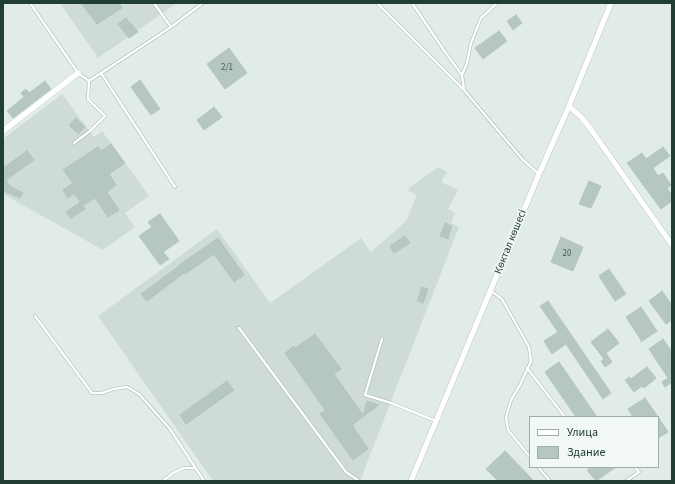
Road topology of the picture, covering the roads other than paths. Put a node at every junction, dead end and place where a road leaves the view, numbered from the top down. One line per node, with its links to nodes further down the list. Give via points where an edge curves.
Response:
1 (30, 3): 9 (lane)
2 (154, 3): 8 (lane)
3 (202, 3): 8 (lane)
4 (378, 3): 13 (lane)
5 (412, 3): 11 (lane)
6 (497, 3): 11 (lane, via 481,18)
7 (611, 3): 14 (street, Көктал көшесі)
8 (171, 27): 10 (lane)
9 (78, 73): 12 (lane); 15 (street)
10 (101, 73): 12 (lane); 18 (lane)
11 (462, 75): 13 (lane)
12 (90, 81): 16 (lane, via 88,99 105,116)
13 (464, 90): 17 (lane, via 523,160)
14 (569, 106): 17 (street, Көктал көшесі); 19 (street, via 590,128)
15 (3, 131)
16 (74, 143)
17 (539, 174): 20 (street, Көктал көшесі)
18 (175, 187)
19 (672, 245)
20 (491, 290): 24 (lane, via 502,299 529,347 531,361); 26 (street, Көктал көшесі)
21 (35, 316): 28 (lane, via 92,393 127,387 139,394 170,429)
22 (239, 328): 33 (lane, via 346,472)
23 (382, 339): 26 (lane, via 365,395)
24 (527, 368): 25 (lane); 27 (lane, via 511,400 506,417 508,430)
25 (564, 416)
26 (436, 421): 34 (street, Көктал көшесі)
27 (529, 456)
28 (195, 468): 31 (lane, via 184,468); 32 (lane)
29 (539, 468): 35 (lane)
30 (636, 468): 36 (lane, via 639,472)
31 (163, 481)
32 (204, 481)
33 (359, 481)
34 (411, 481)
35 (550, 481)
36 (626, 481)

